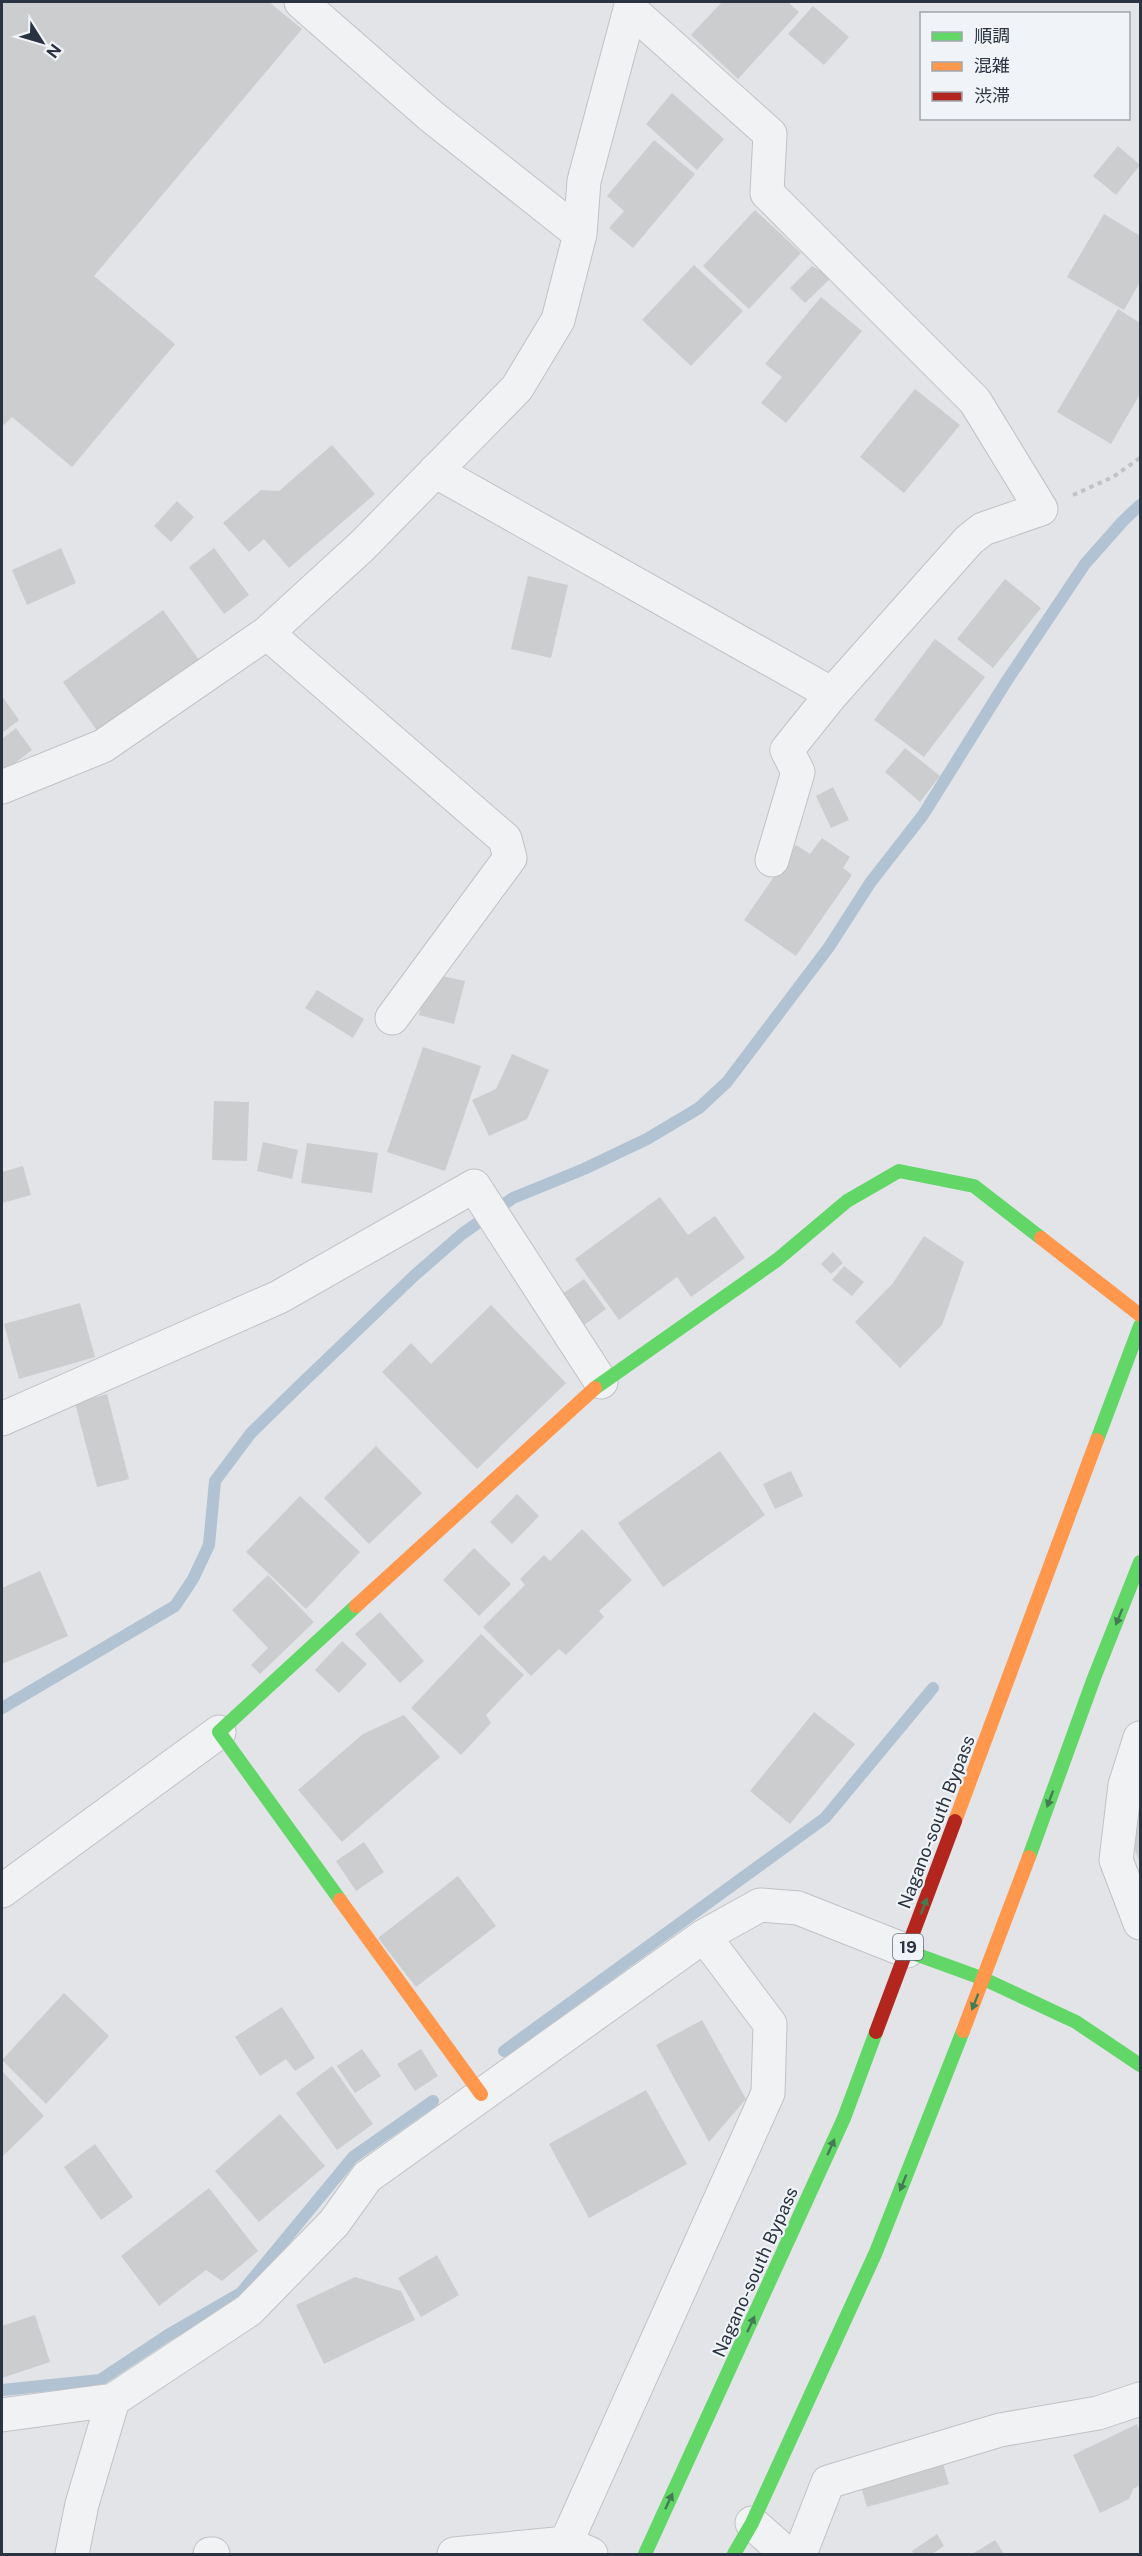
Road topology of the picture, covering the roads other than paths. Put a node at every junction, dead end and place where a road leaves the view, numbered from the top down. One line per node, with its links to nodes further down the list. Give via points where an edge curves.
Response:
1 (301, 2): 3 (street, via 431,116)
2 (631, 5): 3 (street, via 584,181); 6 (street, via 770,134 767,193 975,401 1041,509 983,529 969,540)
3 (580, 234): 4 (street, via 558,320 518,388)
4 (435, 471): 5 (street, via 362,546); 6 (street)
5 (267, 633): 7 (street, via 103,746); 9 (street, via 504,839 510,858)
6 (832, 694): 8 (street, via 787,750 798,772)
7 (2, 787)
8 (772, 860)
9 (392, 1018)
10 (1140, 1315): 12 (main road, via 974,1185 899,1171 847,1201 777,1260)
11 (1140, 1326): 20 (main road, Nagano-south Bypass / 19, one-way to 11)
12 (601, 1382): 13 (street, via 474,1186 279,1297); 15 (main road)
13 (2, 1419)
14 (1140, 1562): 21 (main road, one-way to 21)
15 (219, 1732): 17 (street); 23 (main road)
16 (1140, 1738): 18 (street, via 1125,1785 1116,1860)
17 (2, 1891)
18 (1140, 1923)
19 (704, 1935): 20 (street, via 760,1905 798,1908); 23 (street); 28 (street, via 770,2024 768,2093)
20 (907, 1951): 21 (main road); 31 (main road, Nagano-south Bypass / 19, one-way to 20, via 844,2118)
21 (984, 1979): 22 (main road, via 1076,2022); 27 (main road, one-way to 27, via 876,2252)
22 (1140, 2065)
23 (481, 2094): 25 (street, via 367,2177 334,2223 249,2310)
24 (1140, 2399): 34 (street, via 1098,2413 1000,2430 828,2482)
25 (113, 2400): 26 (street); 29 (street, via 82,2504)
26 (2, 2415)
27 (752, 2523): 32 (main road); 33 (street)
28 (573, 2551): 30 (street)
29 (72, 2554)
30 (454, 2554)
31 (645, 2554)
32 (734, 2554)
33 (787, 2554)
34 (800, 2554)

